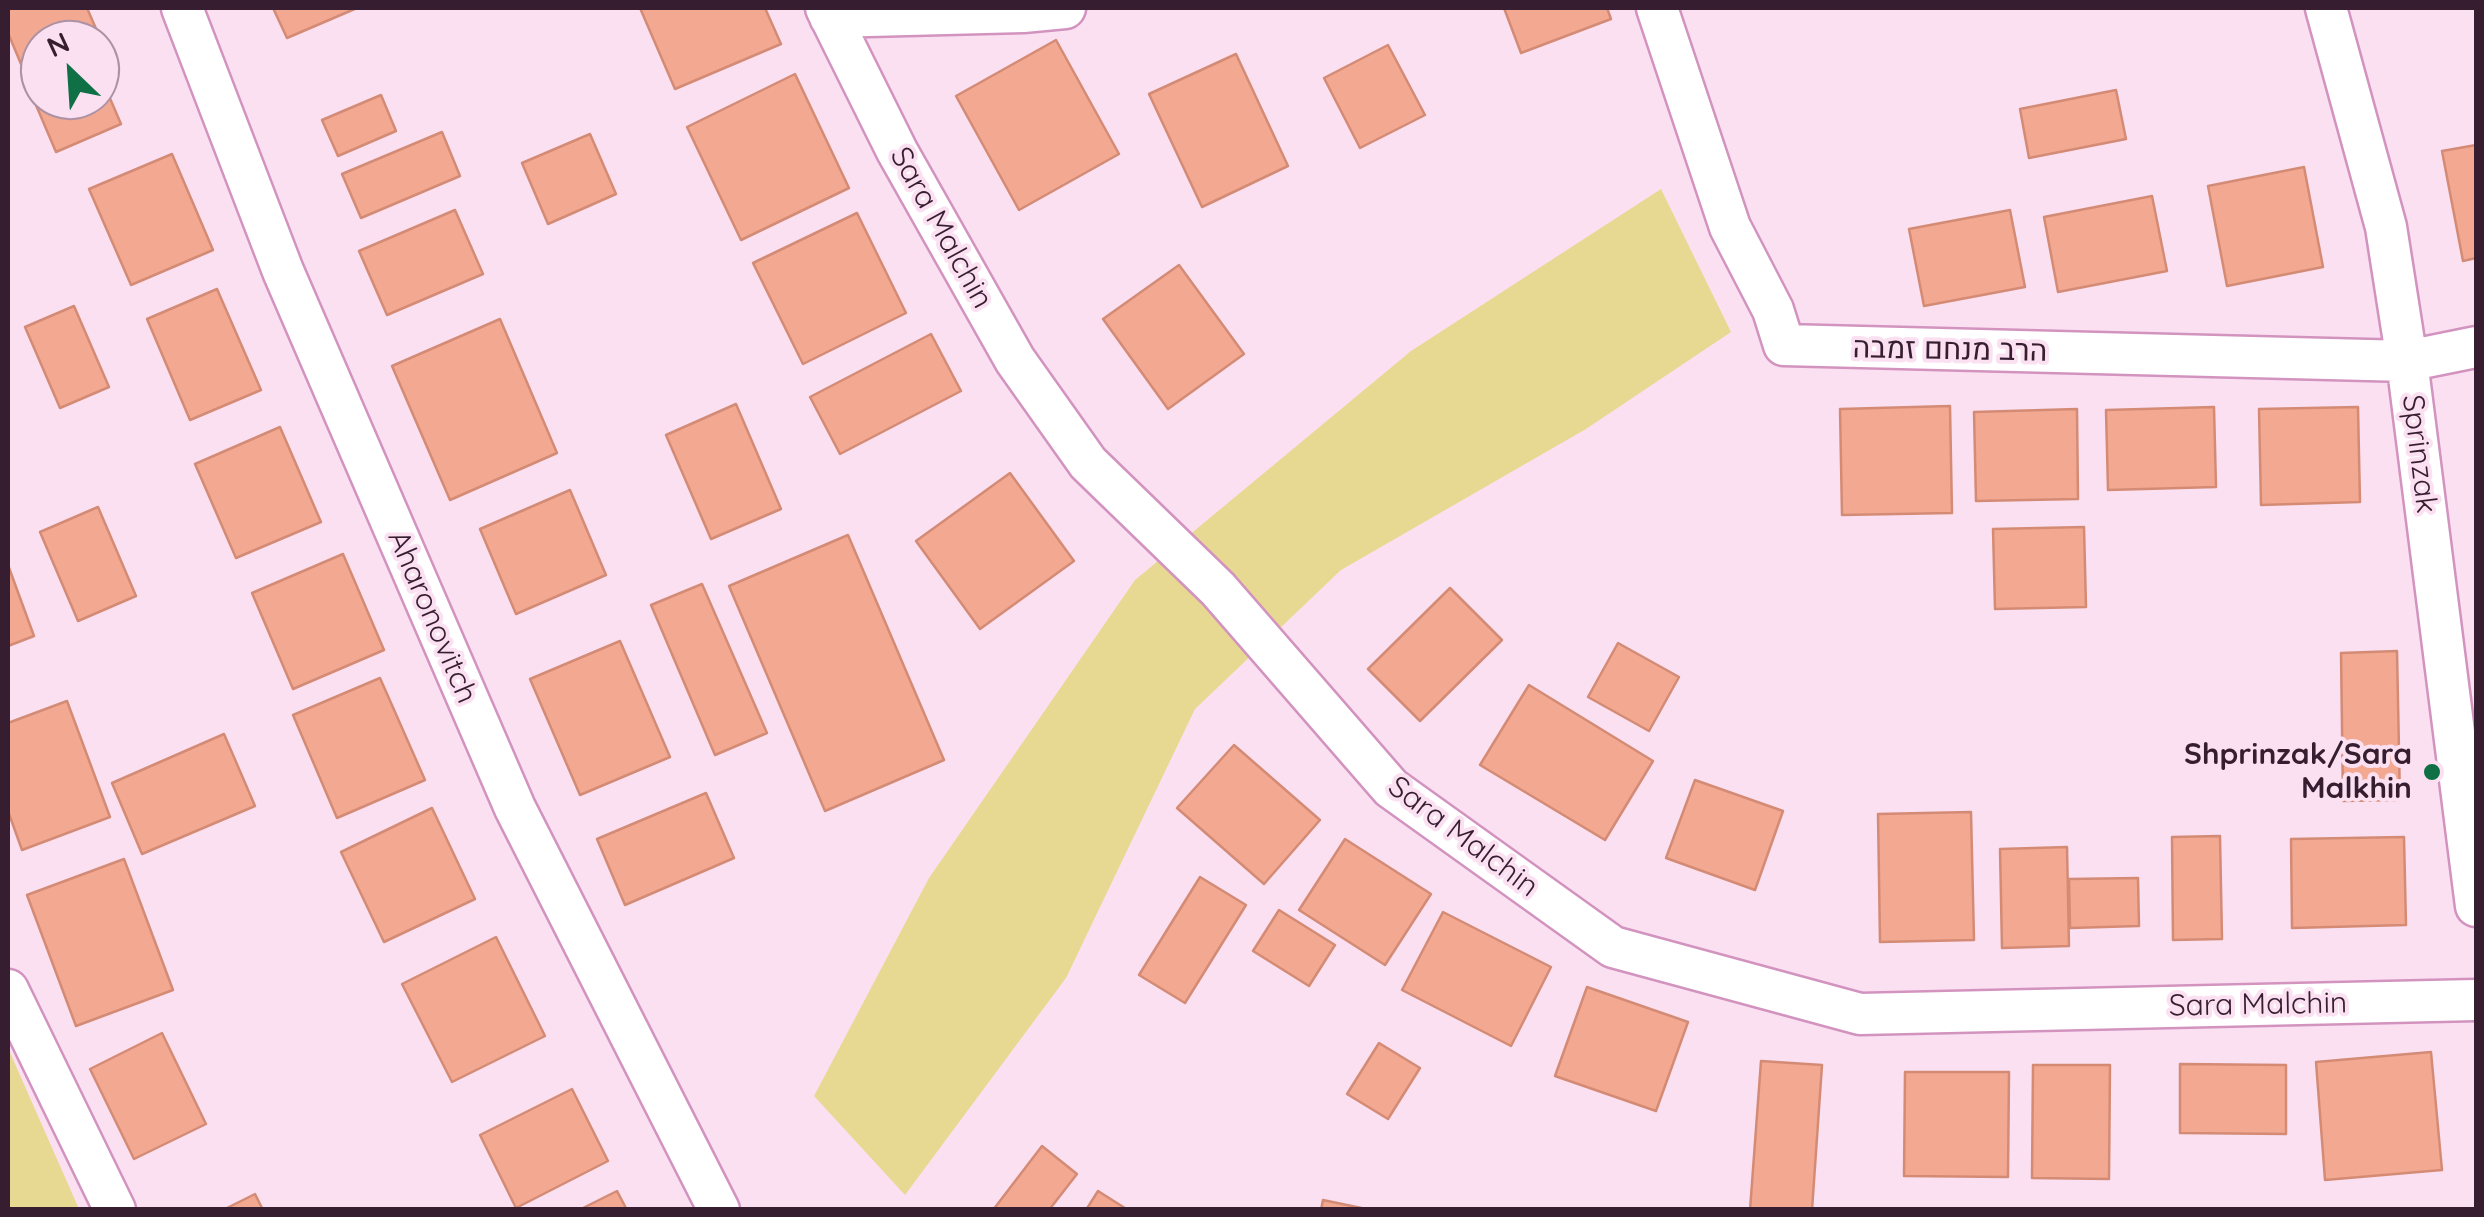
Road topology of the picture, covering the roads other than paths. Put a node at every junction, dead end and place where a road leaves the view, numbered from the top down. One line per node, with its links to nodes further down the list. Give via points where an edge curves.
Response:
1 (182, 8): 12 (street, Aharonovitch, via 283,271 515,808)
2 (1065, 8): 5 (street)
3 (1657, 8): 7 (street, הרב מנחם זמבה, via 1730,227 1784,346)
4 (2326, 8): 7 (street, Sprinzak, via 2386,227)
5 (828, 12): 10 (street, Sara Malchin, via 1015,360 1088,463 1218,589 1391,788 1613,946 1860,1014)
6 (2476, 347): 7 (street, הרב מנחם זמבה)
7 (2407, 360): 8 (street, Sprinzak)
8 (2476, 906)
9 (8, 990): 11 (street)
10 (2476, 1000)
11 (115, 1210)
12 (718, 1210)

